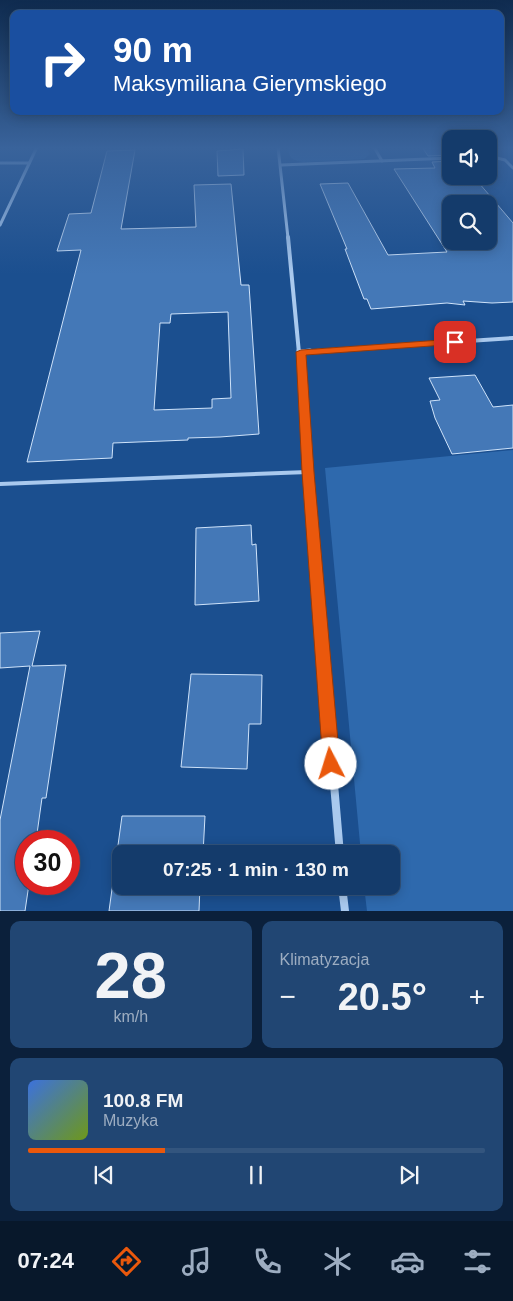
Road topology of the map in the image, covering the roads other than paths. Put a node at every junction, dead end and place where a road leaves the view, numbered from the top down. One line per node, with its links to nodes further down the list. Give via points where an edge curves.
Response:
1 (17, 190): 3 (street)
2 (284, 190): 5 (street)
3 (0, 225)
4 (513, 338): 5 (street)
5 (301, 352): 6 (street)
6 (308, 472): 7 (lane); 8 (street)
7 (0, 484)
8 (339, 845)
9 (343, 895): 10 (street)
10 (345, 911)

